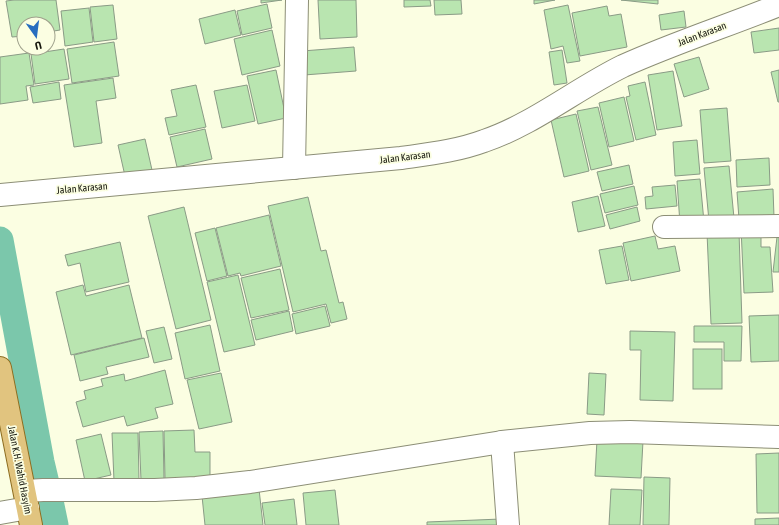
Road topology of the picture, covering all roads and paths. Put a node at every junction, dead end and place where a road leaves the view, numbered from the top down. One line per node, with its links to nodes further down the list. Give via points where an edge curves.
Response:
1 (297, 0): 3 (street)
2 (779, 5): 3 (street, Jalan Karasan, via 622,67 518,126 485,141 458,149 401,158)
3 (294, 168): 4 (street, Jalan Karasan)
4 (0, 195)
5 (779, 226): 6 (street)
6 (664, 227)
7 (0, 368): 10 (main road, Jalan K.H. Wahid Hasyim)
8 (779, 437): 9 (street, via 630,432 590,433)
9 (502, 442): 10 (street, via 250,482 155,490 73,490); 12 (street)
10 (32, 504): 11 (street)
11 (0, 513)
12 (508, 525)

